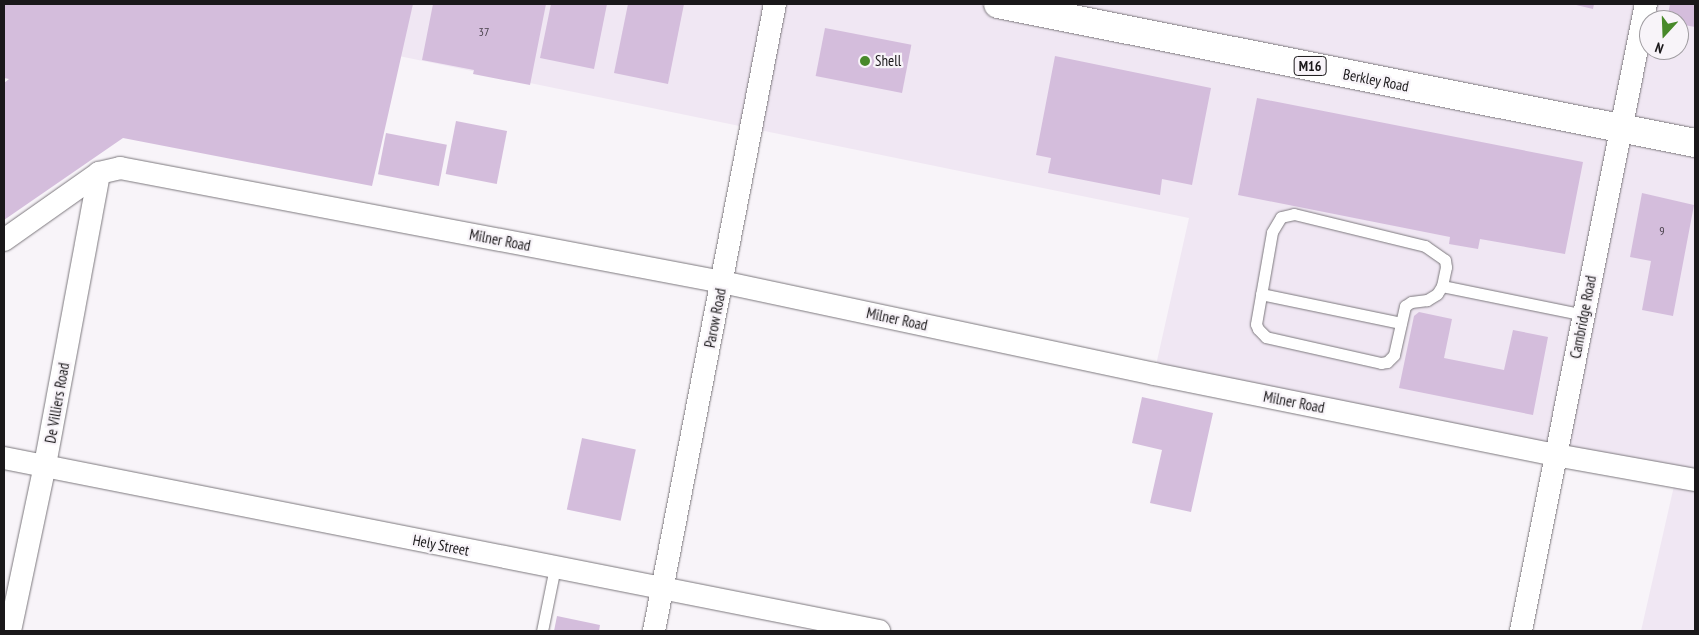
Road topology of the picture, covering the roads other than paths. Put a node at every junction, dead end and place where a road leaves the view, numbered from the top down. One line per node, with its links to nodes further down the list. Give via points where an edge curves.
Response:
1 (776, 4): 8 (street, Parow Road)
2 (998, 4): 4 (main road, Berkley Road / M16)
3 (1646, 4): 4 (street, Cambridge Road)
4 (1622, 128): 5 (main road, Berkley Road / M16); 11 (street, Cambridge Road)
5 (1695, 142)
6 (99, 174): 7 (street); 8 (street, Milner Road, via 120,168); 15 (street, De Villiers Road)
7 (4, 240)
8 (722, 282): 13 (street, Milner Road); 18 (street, Parow Road)
9 (1442, 286): 10 (lane, via 1445,260 1425,246 1294,214 1281,217 1272,232); 11 (lane); 12 (lane, via 1427,300 1405,306)
10 (1261, 294): 12 (lane); 12 (lane, via 1256,324 1264,337 1381,363 1394,355)
11 (1584, 315): 13 (street, Cambridge Road)
12 (1400, 324)
13 (1556, 455): 16 (street, Milner Road); 23 (street, Cambridge Road)
14 (4, 458): 15 (street, Hely Street)
15 (45, 466): 17 (street, Hely Street); 19 (street, De Villiers Road)
16 (1695, 480)
17 (555, 567): 18 (street, Hely Street); 20 (lane)
18 (662, 589): 21 (street, Parow Road); 22 (street, Hely Street)
19 (10, 631)
20 (542, 631)
21 (654, 631)
22 (879, 631)
23 (1521, 631)

